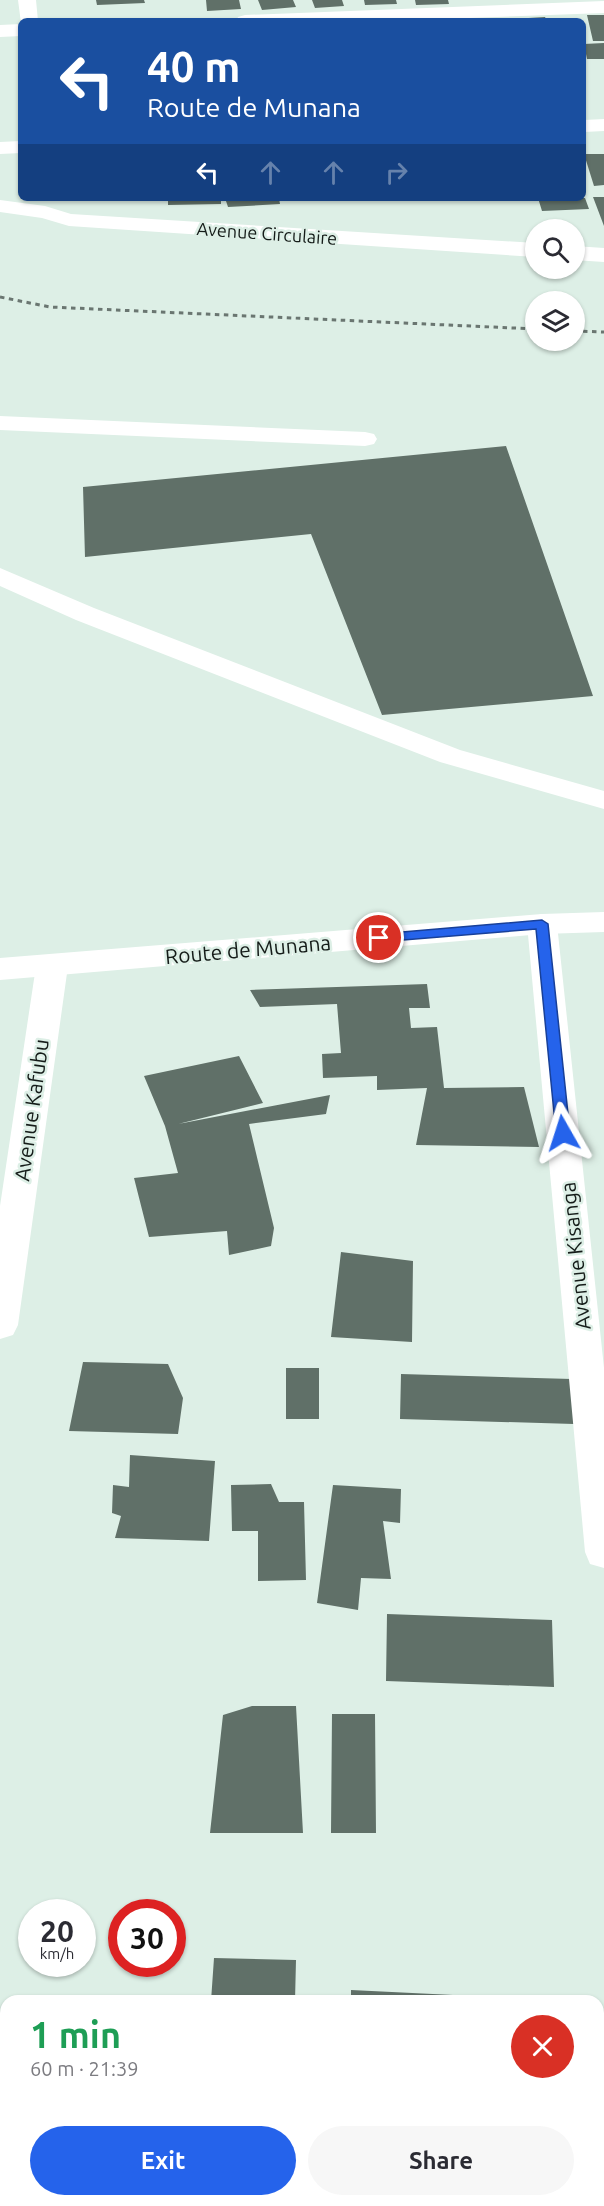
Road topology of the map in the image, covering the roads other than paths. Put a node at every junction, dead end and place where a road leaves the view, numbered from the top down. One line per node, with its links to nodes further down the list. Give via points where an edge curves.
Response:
1 (27, 0): 3 (street)
2 (604, 7): 4 (street)
3 (29, 18)
4 (322, 18)
5 (18, 30): 6 (street)
6 (0, 31)
7 (604, 125): 8 (street)
8 (586, 126)
9 (0, 147): 10 (street)
10 (18, 147)
11 (43, 205): 12 (street, Avenue Circulaire); 13 (street, Avenue Circulaire, via 69,220)
12 (0, 206)
13 (525, 249)
14 (585, 254): 15 (street)
15 (604, 255)
16 (0, 423): 17 (street)
17 (365, 439)
18 (0, 576): 19 (street, via 85,614 450,756)
19 (604, 800)
20 (604, 922): 21 (street, Route de Munana)
21 (542, 924): 22 (street, Route de Munana); 25 (street, Avenue Kisanga)
22 (51, 966): 23 (street, Route de Munana); 24 (street, Avenue Kafubu)
23 (0, 969)
24 (0, 1325)
25 (604, 1552)

